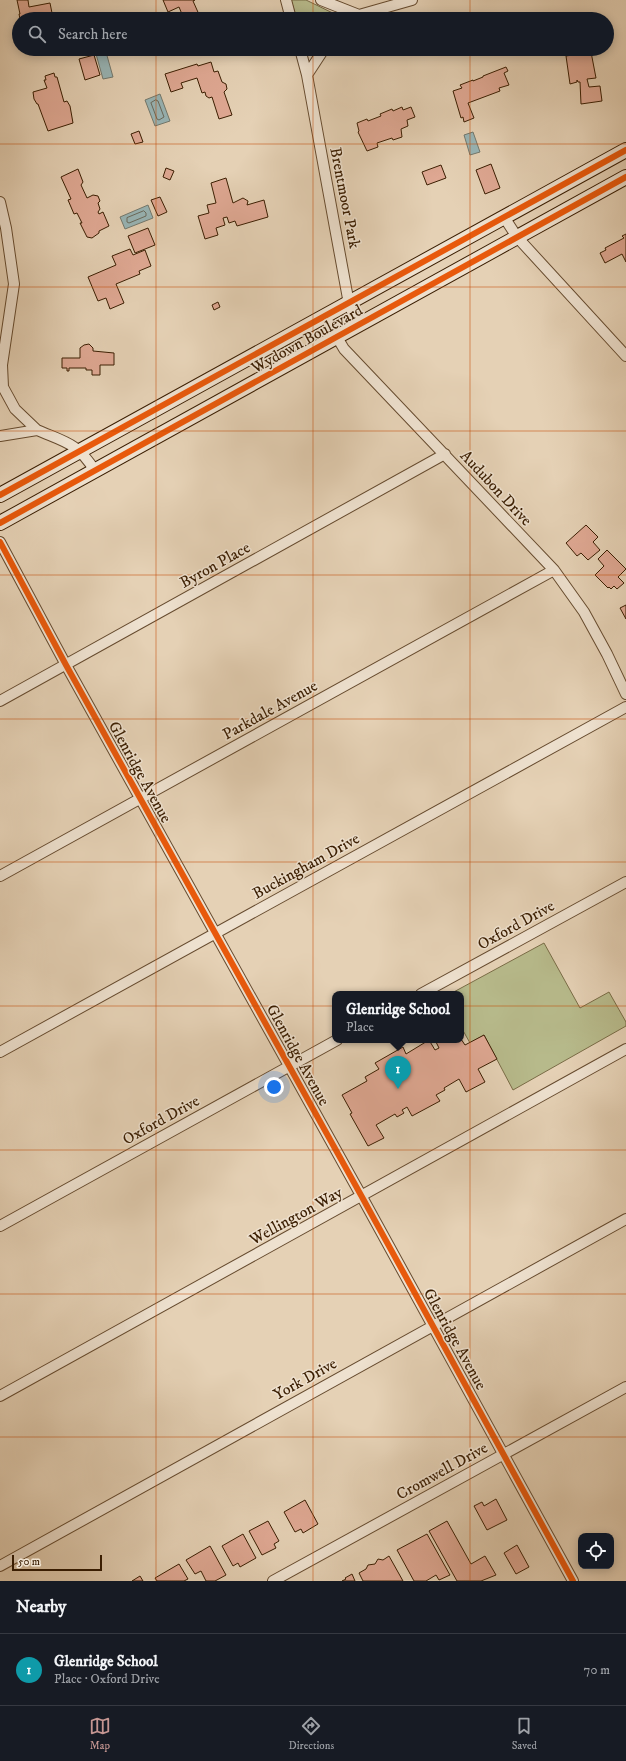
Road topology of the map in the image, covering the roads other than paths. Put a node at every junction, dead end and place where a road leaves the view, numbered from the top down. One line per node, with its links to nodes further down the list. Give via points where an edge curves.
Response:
1 (286, 0): 4 (street)
2 (321, 0): 5 (street)
3 (412, 0): 6 (street)
4 (289, 12)
5 (346, 12)
6 (373, 12)
7 (302, 56): 9 (street, Brentmoor Park)
8 (319, 56): 9 (street)
9 (307, 75): 15 (street, Brentmoor Park)
10 (626, 150): 13 (street, Wydown Boulevard)
11 (626, 177): 14 (street, Wydown Boulevard)
12 (0, 202): 20 (street, via 14,284 2,365)
13 (504, 217): 14 (street); 15 (street, Wydown Boulevard)
14 (517, 237): 17 (street, Wydown Boulevard); 19 (street)
15 (349, 304): 16 (street, Wydown Boulevard); 17 (street, Brentmoor Park)
16 (325, 317): 18 (street, Audubon Drive); 23 (street, Wydown Boulevard)
17 (358, 326): 18 (street, Wydown Boulevard)
18 (336, 338): 24 (street, Audubon Drive); 25 (street, Wydown Boulevard)
19 (626, 356)
20 (2, 384): 21 (street, via 15,409)
21 (37, 430): 22 (street); 23 (street)
22 (0, 436)
23 (81, 451): 25 (street); 26 (street, Wydown Boulevard)
24 (445, 454): 29 (street, Audubon Drive); 30 (street, Byron Place)
25 (95, 471): 27 (street, Wydown Boulevard)
26 (0, 495)
27 (0, 523)
28 (0, 542): 30 (street, Glenridge Avenue)
29 (554, 570): 31 (street, Audubon Drive, via 584,612 608,654); 34 (street, Parkdale Avenue)
30 (66, 665): 32 (street, Byron Place); 34 (street, Glenridge Avenue)
31 (626, 694)
32 (0, 701)
33 (626, 707): 37 (street, Buckingham Drive)
34 (141, 799): 35 (street, Parkdale Avenue); 37 (street, Glenridge Avenue)
35 (0, 876)
36 (626, 882): 38 (street, Oxford Drive)
37 (214, 933): 41 (street, Buckingham Drive); 42 (street, Glenridge Avenue)
38 (426, 991)
39 (332, 1043): 42 (street, Oxford Drive)
40 (626, 1049): 43 (street, Wellington Way)
41 (0, 1052)
42 (289, 1066): 43 (street, Glenridge Avenue); 45 (street, Oxford Drive)
43 (362, 1197): 46 (street, Glenridge Avenue); 48 (street, Wellington Way)
44 (626, 1219): 46 (street, York Drive)
45 (0, 1226)
46 (433, 1325): 49 (street, Glenridge Avenue); 50 (street, York Drive)
47 (626, 1387): 49 (street, Cromwell Drive)
48 (0, 1396)
49 (503, 1454): 51 (street, Cromwell Drive); 52 (street, Glenridge Avenue)
50 (0, 1566)
51 (272, 1581)
52 (572, 1581)

